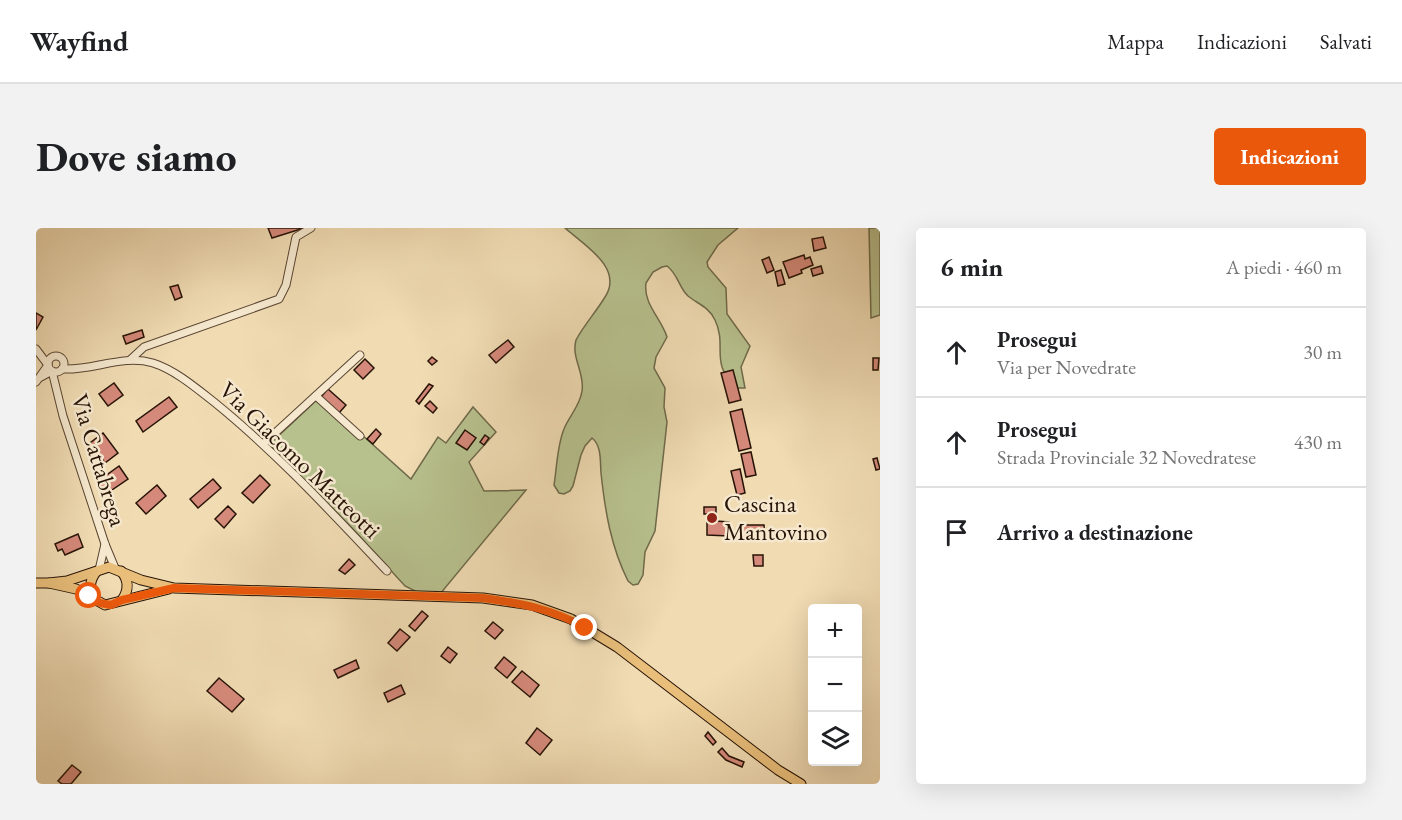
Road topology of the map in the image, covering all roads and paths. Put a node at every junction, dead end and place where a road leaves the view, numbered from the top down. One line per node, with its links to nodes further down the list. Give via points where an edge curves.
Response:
1 (311, 228): 5 (street, via 296,237 286,285 279,299 144,347)
2 (38, 351): 4 (street); 6 (street)
3 (360, 355): 8 (street)
4 (53, 357): 6 (street, via 49,360); 6 (street, Via Giacomo Matteotti, via 60,357)
5 (130, 360): 6 (street, Via Giacomo Matteotti); 10 (street, Via Giacomo Matteotti, via 152,363 185,380)
6 (57, 368): 7 (street); 11 (street, Via Cattabrega, via 56,387 63,416)
7 (38, 379)
8 (316, 396): 9 (street); 10 (street)
9 (360, 436)
10 (263, 444): 14 (street, Via Giacomo Matteotti)
11 (105, 544): 12 (street, Via Cattabrega); 13 (street, Via Cattabrega)
12 (118, 570): 13 (main road, via 109,567); 17 (main road); 19 (main road, via 128,585)
13 (98, 571): 16 (main road); 18 (main road, via 90,585)
14 (387, 571)
15 (36, 583): 16 (main road)
16 (49, 583): 18 (main road, via 76,589)
17 (174, 588): 19 (main road); 20 (main road, via 483,598 532,605 571,620 617,647)
18 (95, 599): 19 (main road, via 111,605)
19 (122, 600)
20 (801, 784)

